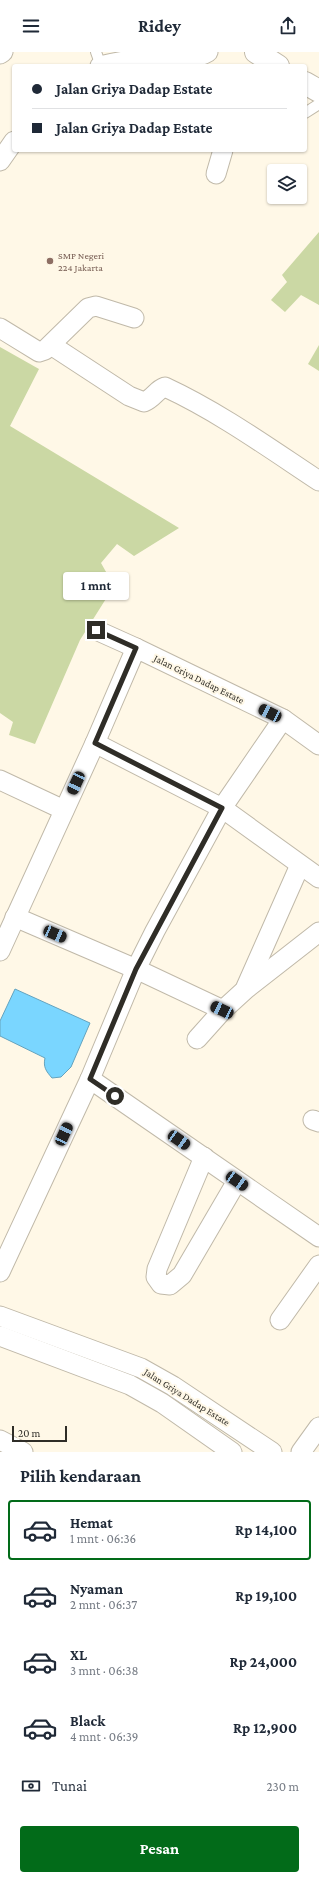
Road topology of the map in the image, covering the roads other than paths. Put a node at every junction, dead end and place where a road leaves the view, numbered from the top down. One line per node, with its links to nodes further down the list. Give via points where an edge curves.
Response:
1 (3, 52): 5 (street)
2 (96, 52): 7 (lane)
3 (208, 52): 6 (street, via 190,59)
4 (256, 52): 9 (street)
5 (0, 54)
6 (165, 62): 8 (street, via 126,61)
7 (99, 64)
8 (110, 64)
9 (275, 64)
10 (316, 92): 11 (lane)
11 (307, 109)
12 (12, 144): 14 (street)
13 (222, 152): 15 (street)
14 (0, 160)
15 (216, 174)
16 (134, 318): 18 (street, via 96,306 88,308)
17 (0, 328): 18 (street, via 39,352)
18 (51, 345): 19 (street, via 128,396 144,402 152,399 160,388 172,390 212,412)
19 (319, 481)
20 (96, 630): 21 (street, Jalan Griya Dadap Estate)
21 (136, 648): 22 (street, Jalan Griya Dadap Estate); 23 (street)
22 (283, 719): 24 (street, Jalan Griya Dadap Estate); 26 (street)
23 (95, 743): 26 (street); 27 (street)
24 (319, 745)
25 (0, 780): 27 (street)
26 (222, 808): 28 (street); 33 (street)
27 (64, 810): 30 (street)
28 (300, 865): 29 (street); 34 (street)
29 (319, 878)
30 (15, 917): 32 (street); 33 (street)
31 (319, 932): 34 (street)
32 (0, 951)
33 (136, 969): 35 (street); 37 (street)
34 (246, 989): 35 (street)
35 (222, 1010): 36 (street)
36 (196, 1039)
37 (90, 1079): 38 (street); 42 (street)
38 (204, 1157): 39 (street); 39 (street, via 157,1269 156,1277 161,1284 170,1285 182,1275)
39 (237, 1181): 40 (street)
40 (316, 1229)
41 (319, 1265): 44 (street)
42 (0, 1272)
43 (4, 1317): 45 (street, Jalan Griya Dadap Estate); 50 (street, Jalan Griya Dadap Estate, via 141,1368 173,1386)
44 (280, 1320)
45 (0, 1338): 49 (street, Jalan Griya Dadap Estate, via 130,1385 162,1403)
46 (319, 1427): 51 (street)
47 (0, 1440): 48 (street)
48 (23, 1452)
49 (232, 1452)
50 (272, 1452)
51 (300, 1452)

